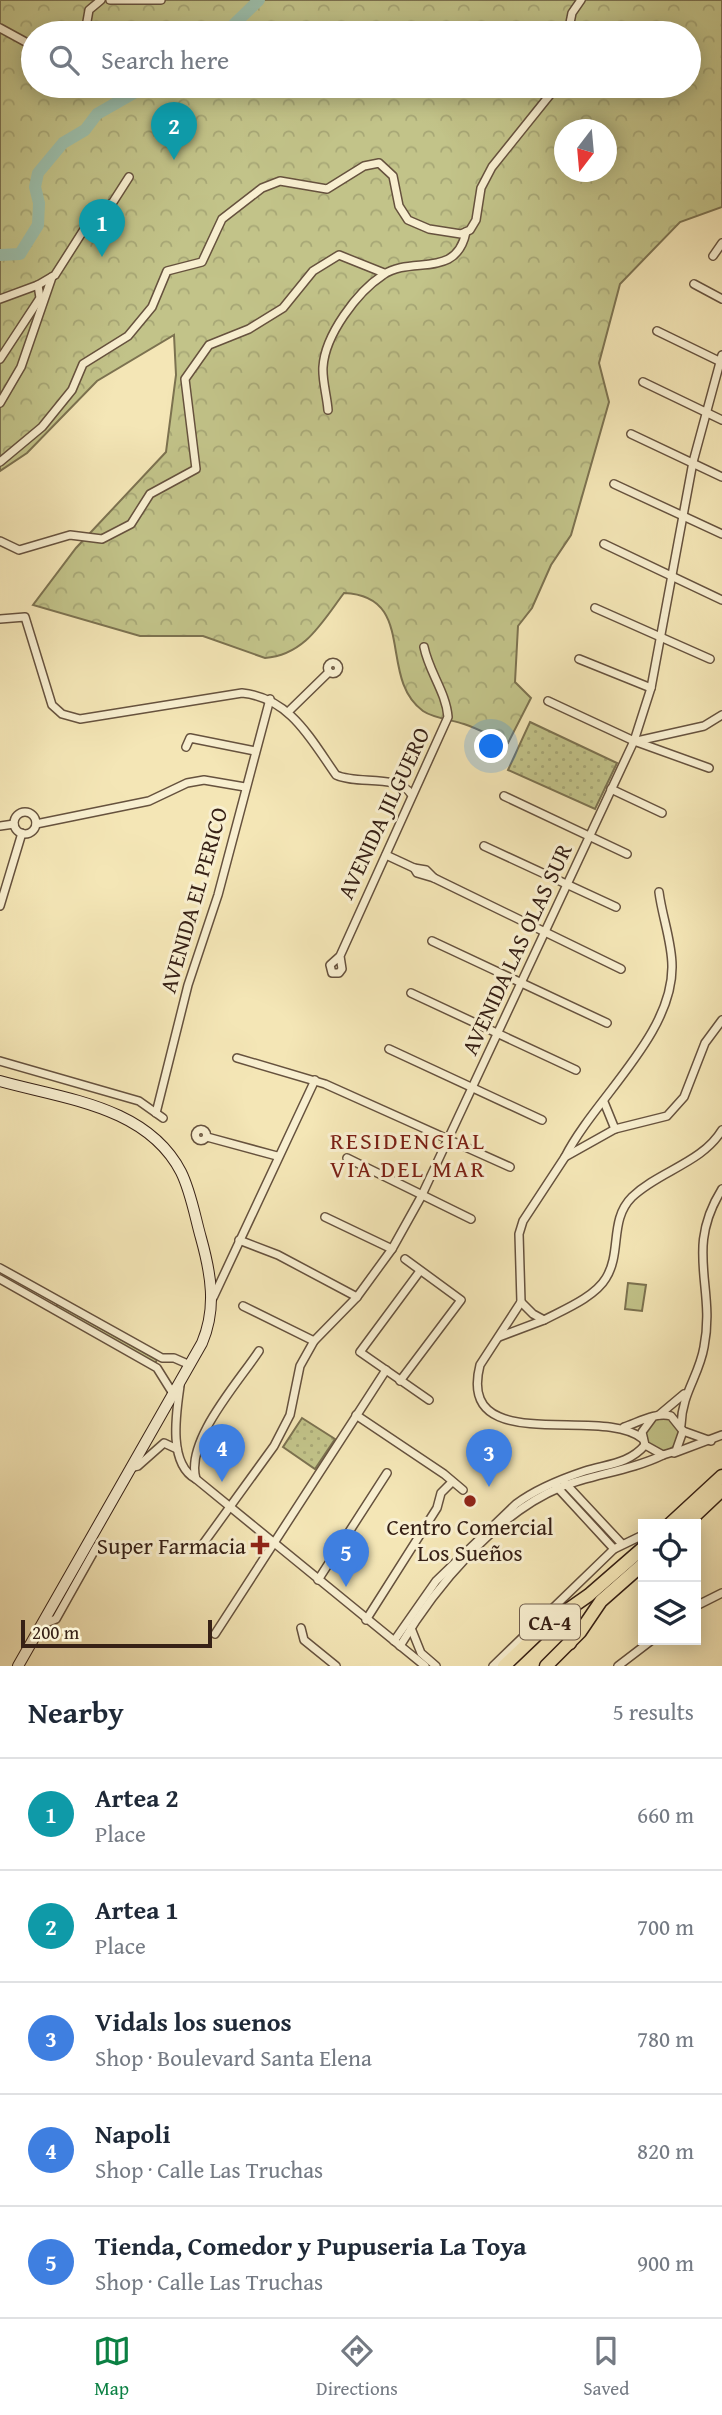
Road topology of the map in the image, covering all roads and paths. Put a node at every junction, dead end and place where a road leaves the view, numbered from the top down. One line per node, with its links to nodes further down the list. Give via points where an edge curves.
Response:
1 (101, 0): 5 (street, via 89,10)
2 (110, 0): 3 (street)
3 (161, 0)
4 (581, 0): 6 (street)
5 (87, 21)
6 (570, 21)
7 (0, 28): 8 (street)
8 (21, 39)
9 (547, 98): 11 (street, via 492,167 481,188 476,220)
10 (128, 177): 15 (street, via 113,202 90,220)
11 (466, 232): 14 (street, via 464,243 451,259); 29 (street, via 446,233 408,220 399,206 393,176 379,163 364,166 327,189 272,182 222,219 202,262 163,275 152,307 128,336 83,363 72,390 50,419)
12 (722, 243): 13 (street)
13 (713, 256)
14 (384, 273): 25 (street, via 341,317 323,366); 35 (street, via 339,256 313,271 283,308 249,329 209,345 185,379 196,469 150,494 131,524 103,539 70,535 19,550)
15 (52, 277): 17 (street); 24 (street, via 21,368)
16 (694, 284): 19 (street)
17 (38, 285): 18 (street); 21 (street, via 40,298)
18 (0, 299)
19 (722, 299)
20 (657, 331): 22 (street)
21 (0, 359)
22 (721, 360): 26 (street, AVENIDA LAS OLAS SUR)
23 (643, 382): 26 (street)
24 (0, 403)
25 (328, 410)
26 (705, 413): 27 (street); 30 (street, AVENIDA LAS OLAS SUR)
27 (722, 420)
28 (631, 434): 30 (street)
29 (0, 462)
30 (693, 462): 31 (street); 33 (street, AVENIDA LAS OLAS SUR)
31 (722, 477)
32 (614, 484): 33 (street)
33 (683, 516): 34 (street); 37 (street, AVENIDA LAS OLAS SUR)
34 (722, 534)
35 (0, 541)
36 (604, 544): 37 (street)
37 (673, 577): 38 (street); 41 (street, AVENIDA LAS OLAS SUR)
38 (722, 600)
39 (595, 608): 41 (street)
40 (0, 619): 47 (street, via 25,617 47,695 62,714 79,719 242,693)
41 (660, 638): 44 (street); 46 (street, AVENIDA LAS OLAS SUR)
42 (424, 647): 57 (street, AVENIDA JILGUERO, via 435,682 447,700 448,717)
43 (579, 659): 46 (street)
44 (709, 659)
45 (329, 672): 49 (street)
46 (651, 688): 51 (street, AVENIDA LAS OLAS SUR)
47 (270, 699): 49 (street); 53 (street, AVENIDA EL PERICO)
48 (548, 701): 51 (street)
49 (289, 711): 57 (street, via 337,775 346,780 400,785)
50 (722, 715): 51 (street, via 704,726)
51 (634, 741): 54 (street); 56 (street, AVENIDA LAS OLAS SUR)
52 (186, 747): 53 (street, via 190,738)
53 (255, 751): 55 (street, AVENIDA EL PERICO)
54 (709, 768)
55 (245, 787): 61 (street, via 204,780 187,783 149,801); 83 (street, AVENIDA EL PERICO, via 218,895 188,985 160,1115 139,1101)
56 (611, 789): 59 (street); 64 (street, AVENIDA LAS OLAS SUR)
57 (411, 794): 67 (street, AVENIDA JILGUERO)
58 (504, 796): 64 (street)
59 (662, 813)
60 (14, 824): 61 (street, via 25,812); 62 (street); 63 (street)
61 (36, 824): 63 (street, via 31,832)
62 (0, 826)
63 (22, 833): 70 (street)
64 (590, 836): 66 (street); 68 (street, AVENIDA LAS OLAS SUR)
65 (484, 846): 68 (street)
66 (627, 854)
67 (386, 855): 72 (street); 74 (street, AVENIDA JILGUERO)
68 (568, 884): 71 (street); 72 (street, AVENIDA LAS OLAS SUR)
69 (660, 892): 88 (street, via 671,982 654,1027)
70 (0, 906)
71 (616, 907)
72 (546, 930): 75 (street); 76 (street, AVENIDA LAS OLAS SUR)
73 (432, 941): 76 (street)
74 (340, 956)
75 (621, 969)
76 (522, 984): 79 (street); 80 (street, AVENIDA LAS OLAS SUR)
77 (411, 993): 80 (street)
78 (722, 1020): 90 (street, via 705,1043 677,1107 667,1116)
79 (607, 1023)
80 (500, 1033): 84 (street); 87 (street, AVENIDA LAS OLAS SUR)
81 (389, 1049): 87 (street)
82 (237, 1058): 85 (street)
83 (0, 1061)
84 (576, 1070)
85 (315, 1080): 93 (street); 94 (street)
86 (0, 1081): 110 (street, via 127,1117 164,1146 182,1175)
87 (474, 1086): 89 (street); 93 (street, AVENIDA LAS OLAS SUR)
88 (604, 1102): 90 (street); 95 (street)
89 (542, 1120)
90 (615, 1129): 95 (street)
91 (722, 1130): 114 (street, via 703,1151 633,1196 617,1219 606,1279)
92 (207, 1137): 94 (street)
93 (448, 1138): 97 (street); 99 (street, AVENIDA LAS OLAS SUR)
94 (277, 1156): 102 (street)
95 (565, 1157): 111 (street, via 519,1234)
96 (347, 1158): 99 (street)
97 (510, 1167)
98 (722, 1189): 125 (street, via 700,1246 708,1300 704,1350)
99 (421, 1197): 101 (street); 103 (street, AVENIDA LAS OLAS SUR)
100 (325, 1217): 103 (street)
101 (471, 1219)
102 (239, 1240): 108 (street); 110 (street)
103 (392, 1249): 108 (street, AVENIDA LAS OLAS SUR)
104 (405, 1259): 106 (street)
105 (0, 1268): 109 (street)
106 (420, 1270): 121 (street, via 360,1352); 123 (street, via 461,1300)
107 (0, 1279): 113 (street)
108 (357, 1297): 116 (street, AVENIDA LAS OLAS SUR)
109 (55, 1298): 113 (street); 118 (street)
110 (213, 1298): 119 (street, via 210,1325)
111 (521, 1302): 114 (street); 115 (street)
112 (243, 1306): 116 (street)
113 (49, 1307): 120 (street)
114 (544, 1320): 115 (street)
115 (499, 1337): 129 (street, via 477,1376 481,1398 495,1416 515,1423)
116 (314, 1341): 144 (street, AVENIDA LAS OLAS SUR, via 300,1366 290,1415)
117 (259, 1351): 139 (street, via 199,1442 193,1461)
118 (162, 1358): 119 (street); 120 (street)
119 (190, 1365): 122 (street)
120 (157, 1368): 124 (street)
121 (386, 1370): 123 (street); 127 (street)
122 (181, 1378): 124 (street); 134 (street)
123 (400, 1381): 126 (street)
124 (173, 1392): 136 (street)
125 (685, 1394): 128 (street); 130 (street)
126 (429, 1400)
127 (356, 1415): 140 (street); 150 (street)
128 (656, 1416): 129 (street); 130 (street, via 671,1416); 133 (street, via 644,1426)
129 (624, 1427): 133 (street)
130 (682, 1428): 132 (street); 135 (street, via 681,1445)
131 (722, 1435): 132 (street)
132 (712, 1441): 135 (street)
133 (644, 1442): 135 (street); 141 (street, via 631,1459)
134 (177, 1450): 136 (street, via 164,1443); 139 (street, via 182,1469)
135 (666, 1455): 141 (street)
136 (130, 1468): 160 (street)
137 (387, 1473): 155 (street)
138 (722, 1476): 145 (highway)
139 (196, 1479): 144 (street)
140 (452, 1482): 142 (street); 158 (street, via 440,1493 437,1508)
141 (560, 1484): 149 (street); 152 (street); 163 (street, via 520,1510 457,1568); 166 (street, via 516,1504 453,1563 436,1581)
142 (463, 1490)
143 (722, 1490): 146 (highway)
144 (231, 1508): 148 (street, AVENIDA LAS OLAS SUR); 150 (street)
145 (675, 1519)
146 (691, 1519)
147 (638, 1537): 149 (street)
148 (203, 1544)
149 (622, 1544): 152 (street)
150 (274, 1545): 155 (street); 164 (street)
151 (97, 1546): 160 (street, via 56,1619)
152 (614, 1549): 161 (street)
153 (638, 1552): 159 (highway, CA-4)
154 (638, 1568): 165 (highway, CA-4, via 601,1601)
155 (318, 1580): 158 (street)
156 (722, 1593): 157 (street)
157 (701, 1604)
158 (366, 1620): 166 (street)
159 (548, 1623): 165 (highway, via 558,1620 569,1625); 167 (highway, CA-4)
160 (41, 1625): 170 (street)
161 (534, 1626): 167 (highway); 174 (street)
162 (301, 1628): 171 (street, via 304,1640)
163 (411, 1628): 166 (street); 169 (street)
164 (215, 1634)
165 (570, 1643): 176 (highway, CA-4)
166 (397, 1644): 169 (street)
167 (527, 1644): 175 (highway, CA-4)
168 (645, 1645): 177 (street)
169 (418, 1656): 172 (street); 173 (street)
170 (18, 1666)
171 (336, 1666)
172 (425, 1666)
173 (436, 1666)
174 (493, 1666)
175 (504, 1666)
176 (546, 1666)
177 (618, 1666)

